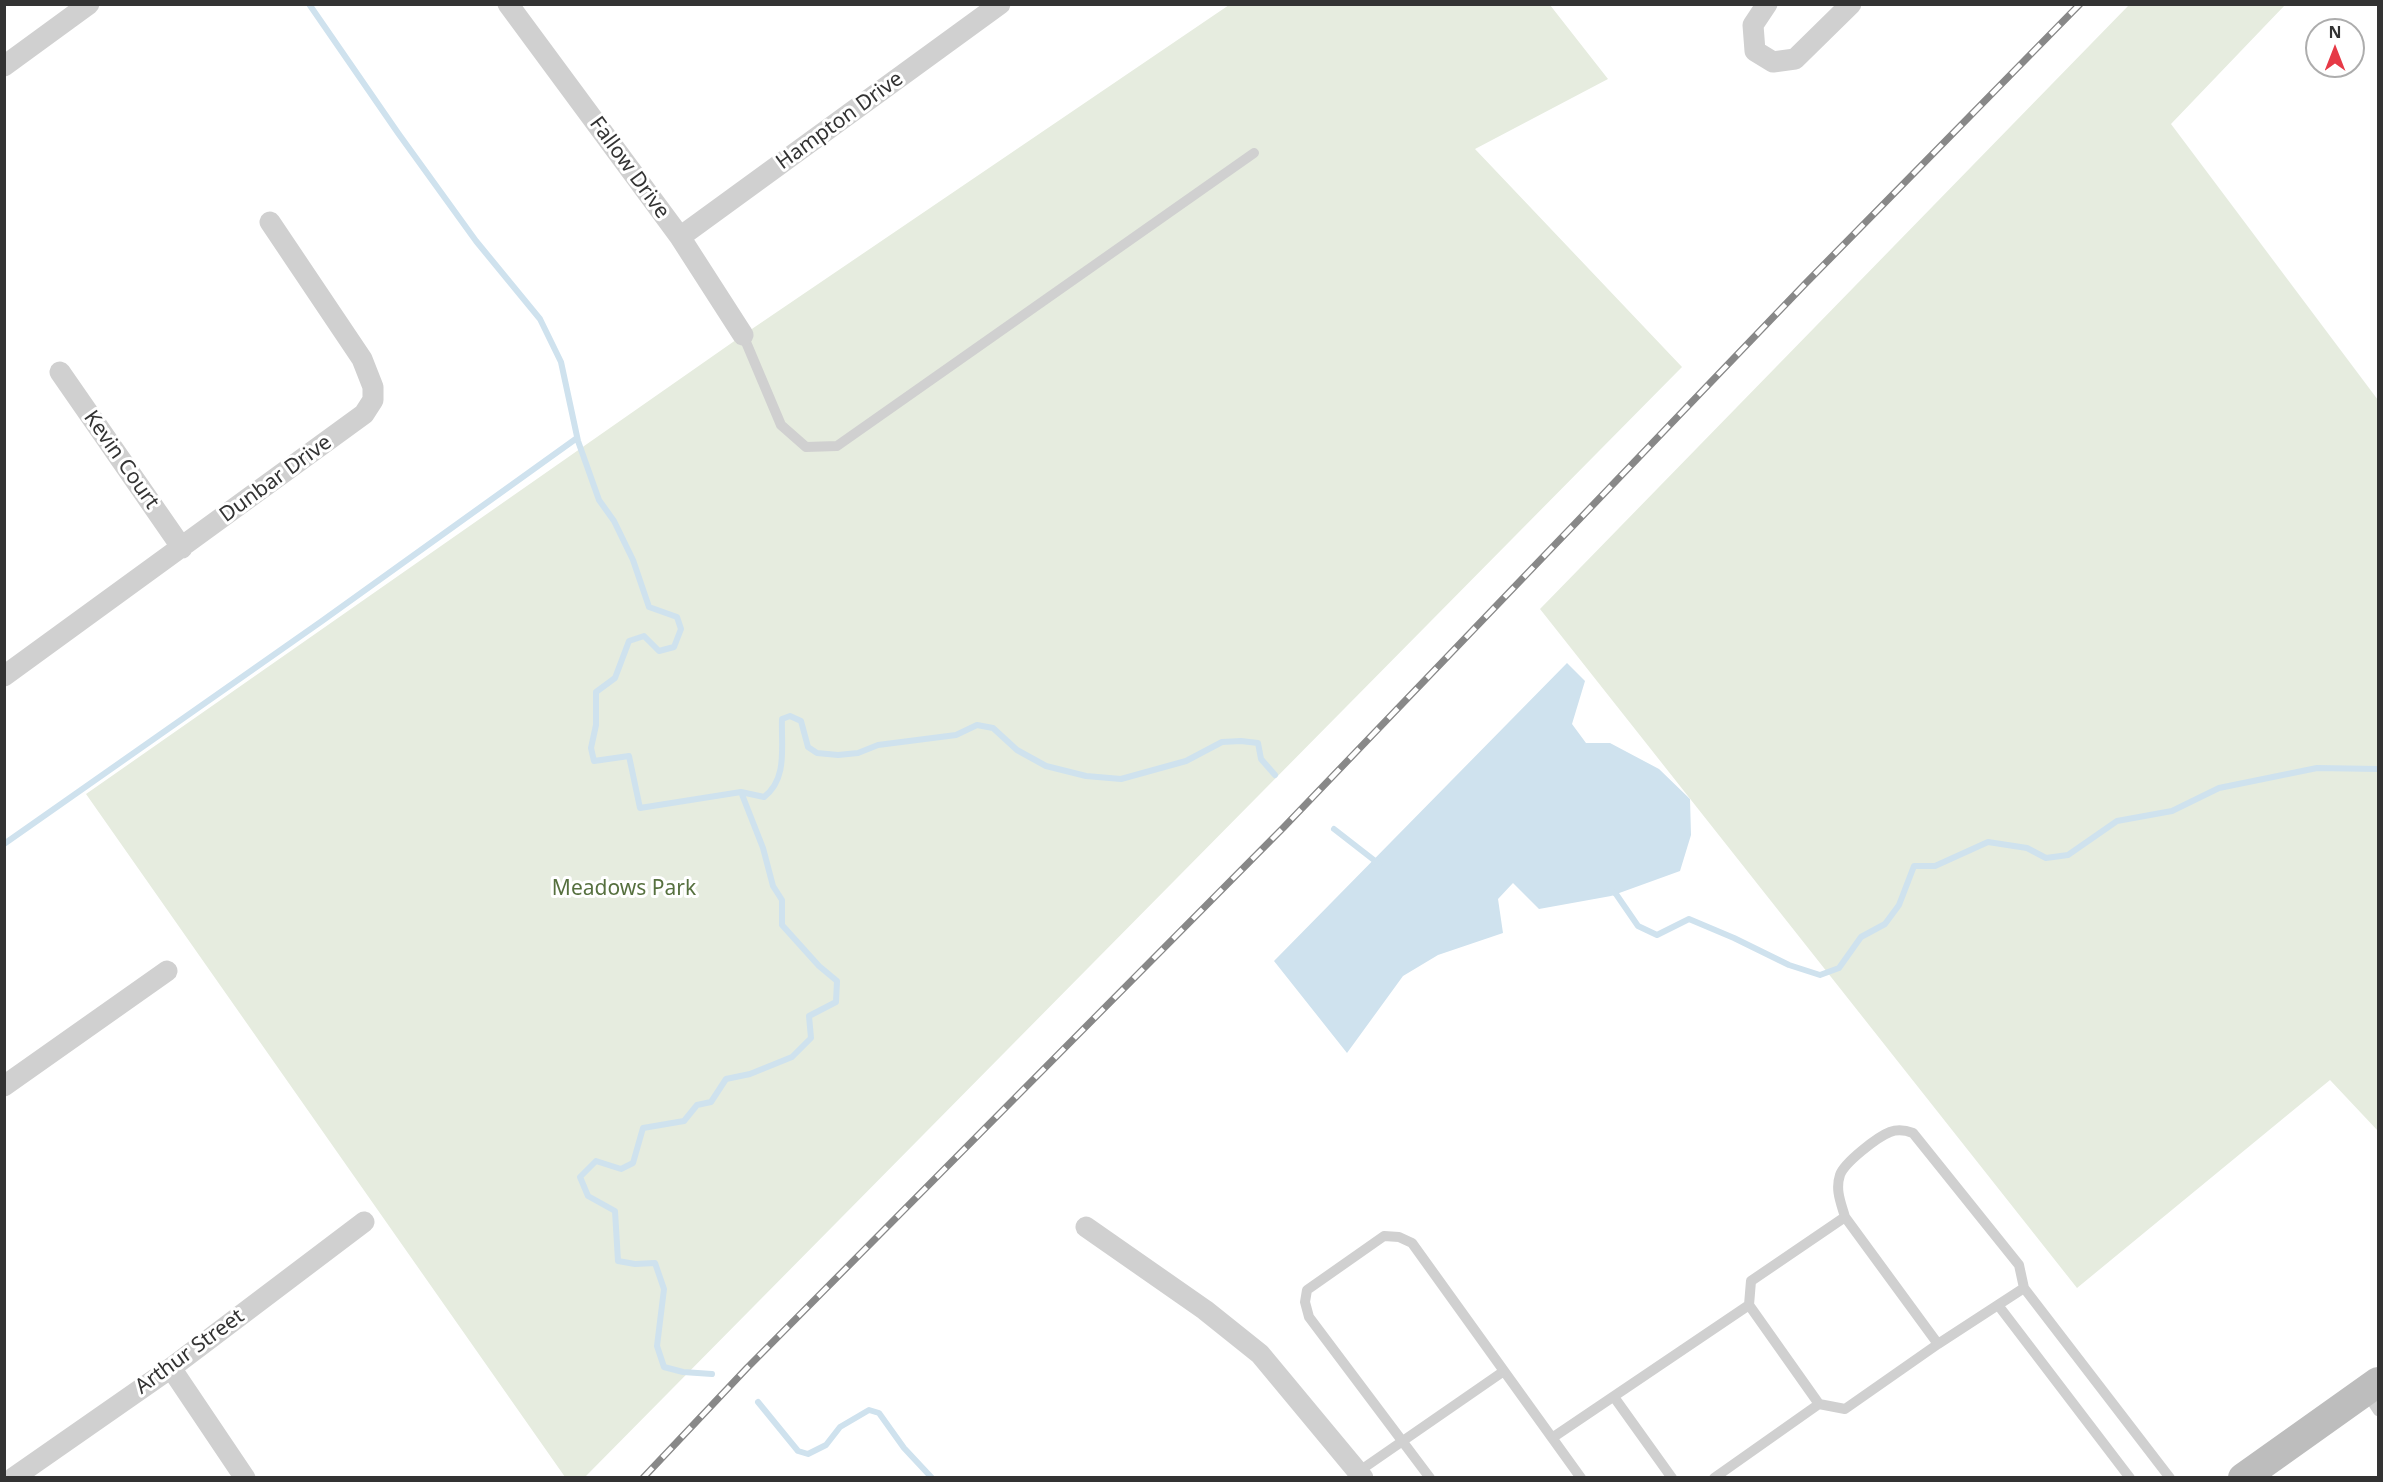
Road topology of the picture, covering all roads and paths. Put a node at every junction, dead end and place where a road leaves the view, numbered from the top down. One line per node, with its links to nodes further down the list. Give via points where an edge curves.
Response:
1 (89, 4): 6 (street)
2 (508, 4): 9 (street, Fallow Drive)
3 (1000, 4): 9 (street, Hampton Drive)
4 (1767, 4): 5 (street, via 1753,25 1755,51 1773,62 1795,59)
5 (1851, 4)
6 (4, 66)
7 (1254, 153): 10 (lane, via 837,446 806,447 781,425)
8 (270, 222): 12 (street, Dunbar Drive, via 362,358 373,387 373,400 364,414)
9 (680, 237): 10 (street, Fallow Drive)
10 (743, 335)
11 (60, 372): 12 (street, Kevin Court)
12 (182, 548): 13 (street, Dunbar Drive)
13 (4, 676)
14 (167, 971): 15 (street)
15 (4, 1086)
16 (1845, 1217): 19 (lane, via 1838,1195 1839,1177 1845,1165 1888,1132 1913,1132 2019,1265); 20 (lane, via 1751,1281); 22 (lane)
17 (364, 1222): 23 (street, Arthur Street)
18 (1086, 1227): 30 (street, via 1205,1310 1260,1354)
19 (2024, 1288): 21 (lane); 38 (lane)
20 (1749, 1305): 26 (lane); 27 (lane)
21 (1998, 1305): 22 (lane); 37 (lane)
22 (1938, 1344): 27 (lane, via 1845,1409)
23 (171, 1368): 31 (street, Arthur Street); 32 (street)
24 (1504, 1371): 28 (lane); 29 (lane); 29 (lane, via 1412,1243 1384,1236 1307,1290 1305,1302 1309,1317)
25 (2374, 1394): 39 (main road)
26 (1614, 1397): 28 (lane); 35 (lane)
27 (1819, 1404): 36 (lane)
28 (1552, 1438): 34 (lane)
29 (1402, 1441): 30 (lane); 33 (lane)
30 (1357, 1476)
31 (13, 1478)
32 (245, 1478)
33 (1430, 1478)
34 (1581, 1478)
35 (1672, 1478)
36 (1714, 1478)
37 (2130, 1478)
38 (2170, 1478)
39 (2243, 1478)

